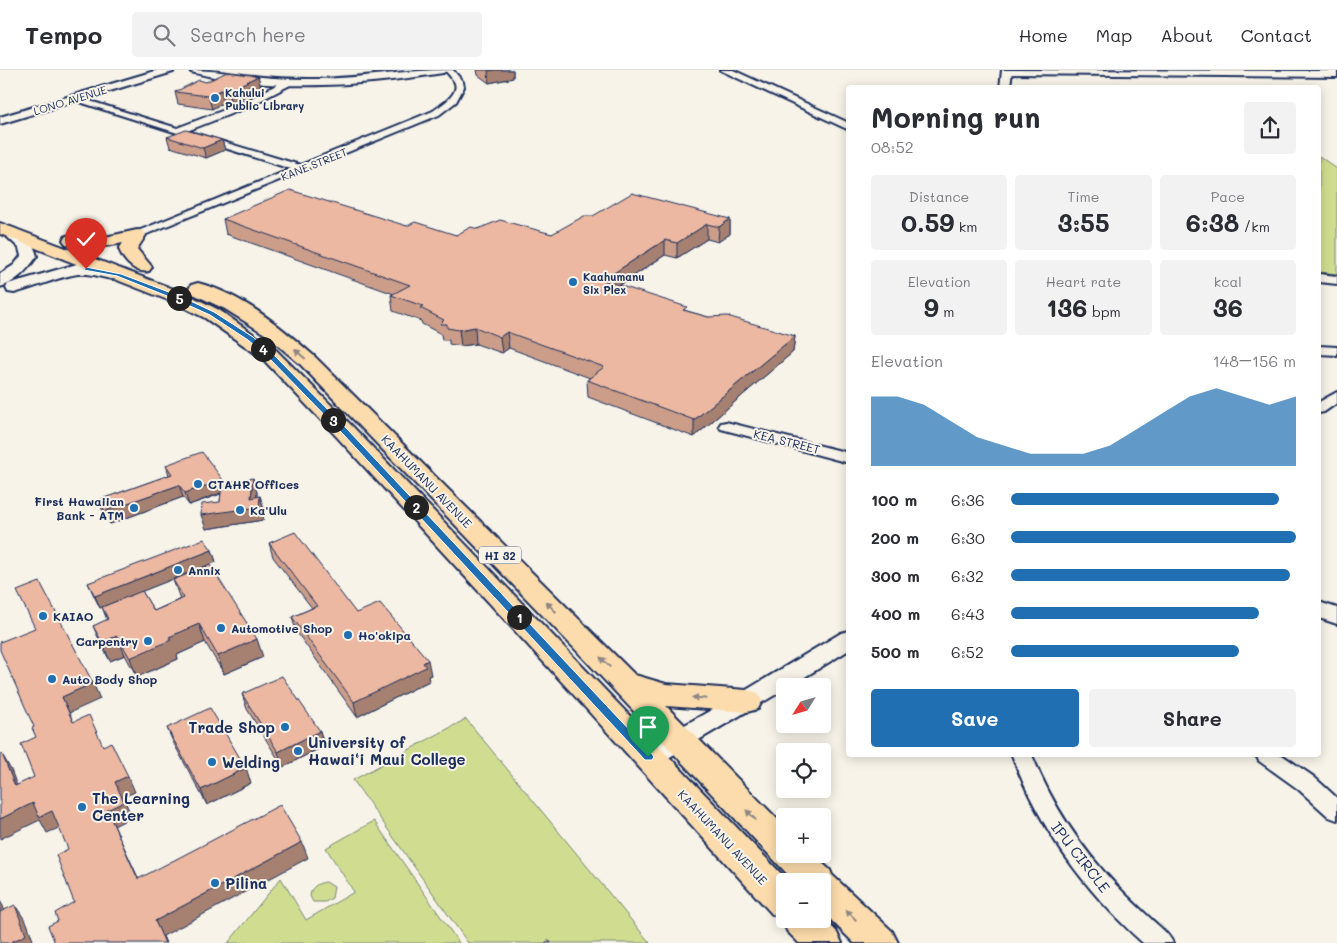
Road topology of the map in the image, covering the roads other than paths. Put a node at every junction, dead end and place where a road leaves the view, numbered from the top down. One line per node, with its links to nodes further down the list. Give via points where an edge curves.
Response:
1 (169, 70): 10 (street, LONO AVENUE)
2 (195, 70): 8 (street, via 236,78)
3 (443, 70): 8 (street, via 386,78)
4 (449, 70): 14 (street, KANE STREET, via 460,88 447,106 412,124)
5 (725, 70): 12 (street)
6 (1007, 71): 7 (street); 9 (street)
7 (1337, 74)
8 (291, 81): 13 (street, via 243,106)
9 (1005, 85)
10 (74, 99): 11 (street, LONO AVENUE); 13 (street)
11 (0, 121)
12 (846, 126)
13 (177, 131): 14 (street)
14 (302, 169): 17 (street, KANE STREET)
15 (0, 212): 18 (main road, KAAHUMANU AVENUE / HI 32)
16 (5, 230): 20 (main road, KAAHUMANU AVENUE / HI 32); 25 (main road, via 27,246 28,256)
17 (138, 235): 18 (main road, via 105,242); 19 (main road); 21 (main road, via 128,249)
18 (72, 240): 19 (main road, KAAHUMANU AVENUE / HI 32)
19 (99, 250): 20 (main road); 21 (main road, KAAHUMANU AVENUE / HI 32)
20 (78, 259): 22 (main road, KAAHUMANU AVENUE / HI 32); 25 (main road, via 67,266)
21 (143, 267): 31 (main road, KAAHUMANU AVENUE / HI 32, one-way to 21, via 307,360 272,330 232,305)
22 (119, 275): 25 (main road, via 77,269); 31 (main road, KAAHUMANU AVENUE / HI 32, via 180,298 250,338)
23 (1321, 278): 24 (street)
24 (1337, 280)
25 (4, 287)
26 (1321, 350): 27 (street)
27 (1337, 351)
28 (1337, 396): 29 (street)
29 (1321, 408)
30 (726, 426): 32 (street, KEA STREET)
31 (358, 427): 36 (main road, KAAHUMANU AVENUE / HI 32, one-way to 31); 39 (main road, KAAHUMANU AVENUE / HI 32)
32 (846, 457)
33 (1321, 611): 34 (street)
34 (1337, 616)
35 (846, 640): 37 (street)
36 (624, 683): 37 (main road, one-way to 36, via 666,695); 38 (main road, KAAHUMANU AVENUE / HI 32)
37 (747, 702): 38 (street)
38 (680, 740): 39 (street); 43 (main road, KAAHUMANU AVENUE / HI 32, one-way to 38)
39 (648, 757): 46 (main road, KAAHUMANU AVENUE / HI 32)
40 (1023, 757): 51 (street, IPU CIRCLE, via 1043,806 1083,865)
41 (1269, 757): 42 (street, via 1306,782)
42 (1337, 811)
43 (776, 841)
44 (798, 863): 45 (main road)
45 (809, 873)
46 (776, 893)
47 (831, 896): 50 (main road, one-way to 47)
48 (809, 928): 49 (main road)
49 (823, 943)
50 (879, 943)
51 (1161, 943)

